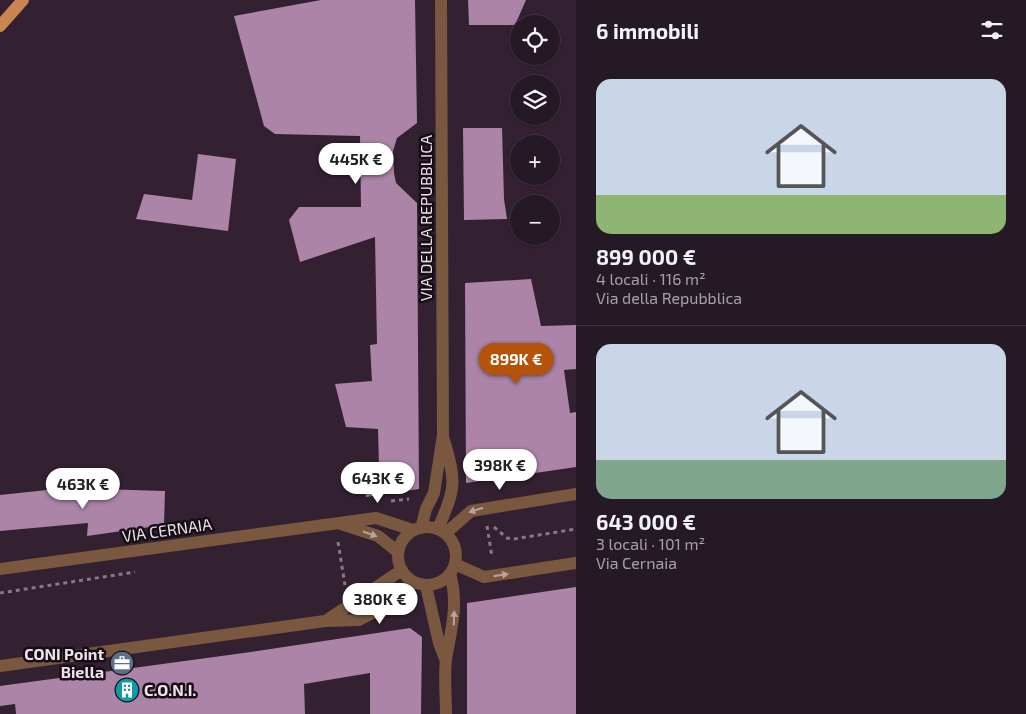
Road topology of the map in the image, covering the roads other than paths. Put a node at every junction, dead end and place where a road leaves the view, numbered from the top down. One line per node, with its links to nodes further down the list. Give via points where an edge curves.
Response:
1 (23, 0): 3 (main road)
2 (441, 0): 4 (street, VIA DELLA REPUBBLICA)
3 (0, 26)
4 (443, 436): 7 (street, VIA DELLA REPUBBLICA, via 434,493); 8 (street, VIA DELLA REPUBBLICA, via 453,472 453,494)
5 (576, 494): 8 (street, one-way to 8, via 470,511)
6 (338, 523): 7 (street, VIA CERNAIA, via 376,518); 9 (street, VIA CERNAIA, one-way to 9, via 378,536); 11 (street, VIA CERNAIA)
7 (417, 529): 8 (street); 9 (street, via 406,536)
8 (442, 531): 12 (street, via 455,548)
9 (398, 552): 13 (street)
10 (576, 563): 12 (street, one-way to 10, via 484,577)
11 (0, 569)
12 (453, 569): 15 (street, via 443,581); 17 (street, one-way to 12, via 454,624)
13 (402, 570): 14 (street); 16 (street)
14 (413, 582): 15 (street); 16 (street, via 399,599 359,620)
15 (426, 586): 17 (street)
16 (325, 621): 18 (street)
17 (446, 661): 19 (street)
18 (0, 666)
19 (446, 714)

